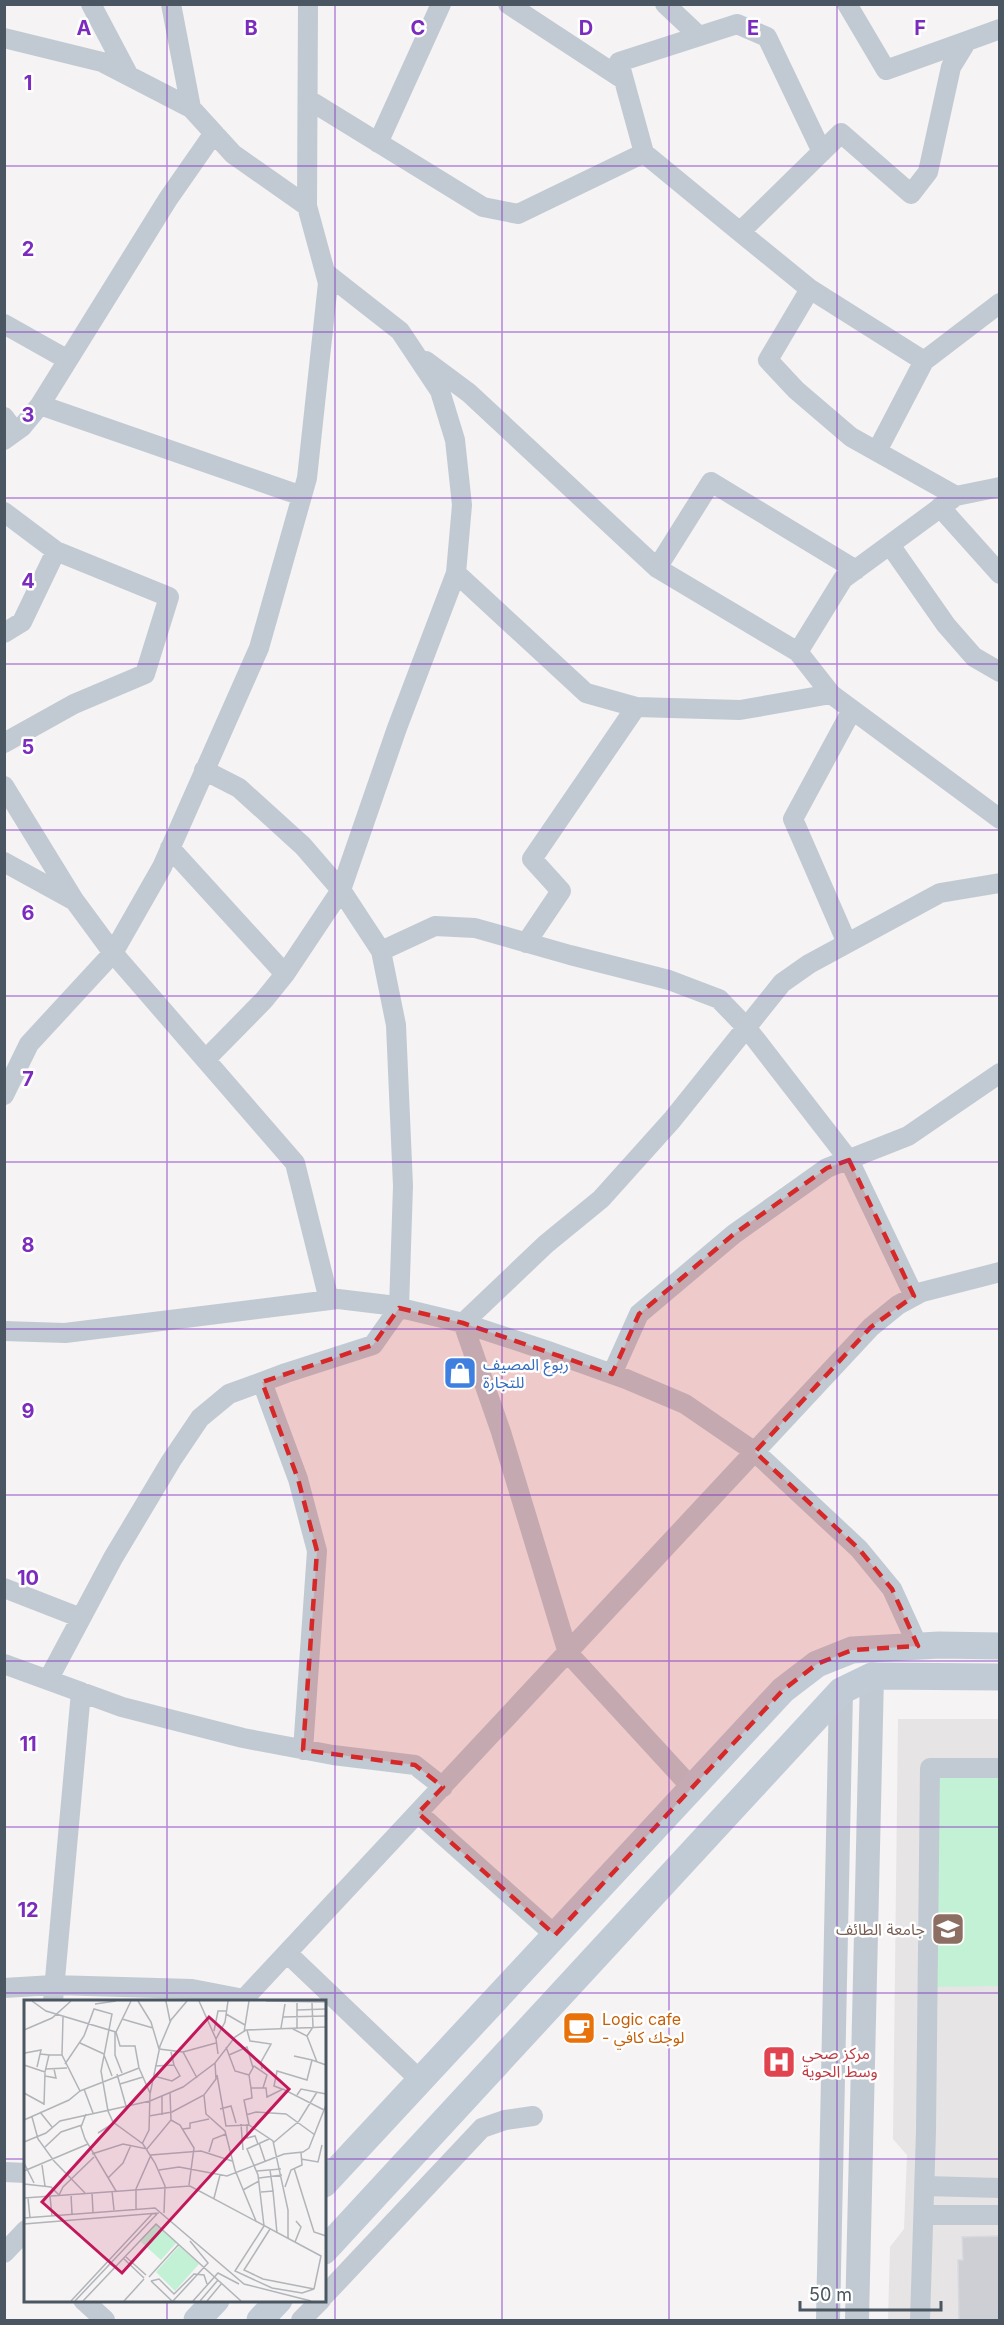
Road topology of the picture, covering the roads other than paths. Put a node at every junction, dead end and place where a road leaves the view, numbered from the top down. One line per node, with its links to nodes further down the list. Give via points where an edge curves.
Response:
1 (91, 4): 12 (street)
2 (171, 4): 15 (street)
3 (309, 4): 14 (street)
4 (441, 4): 17 (street)
5 (507, 4): 13 (street)
6 (665, 4): 9 (street)
7 (847, 4): 11 (street, via 886,70)
8 (999, 29): 11 (street)
9 (699, 36): 13 (street, via 619,62); 18 (street, via 737,24 767,37)
10 (4, 38): 12 (street, via 102,62)
11 (967, 41): 18 (street, via 951,67 928,172 911,194 841,134)
12 (129, 76): 15 (street)
13 (624, 80): 19 (street)
14 (309, 100): 17 (street); 20 (street)
15 (191, 108): 16 (street)
16 (214, 133): 20 (street, via 233,154); 27 (street)
17 (378, 143): 19 (street, via 483,207 518,214)
18 (822, 152): 21 (street)
19 (644, 153): 21 (street)
20 (308, 206): 22 (street)
21 (740, 232): 23 (street)
22 (326, 273): 26 (street, via 400,331); 33 (street, via 311,443)
23 (810, 289): 28 (street); 31 (street, via 768,360 851,437)
24 (999, 303): 28 (street)
25 (4, 324): 27 (street)
26 (414, 352): 38 (street, via 469,393); 40 (street, via 440,391 455,440 462,505)
27 (68, 360): 29 (street)
28 (924, 361): 31 (street)
29 (40, 405): 30 (street, via 22,427); 33 (street)
30 (8, 430)
31 (877, 451): 34 (street)
32 (999, 488): 34 (street)
33 (302, 496): 49 (street, via 259,648)
34 (948, 502): 36 (street); 41 (street)
35 (4, 512): 37 (street)
36 (890, 545): 39 (street); 44 (street, via 946,625 974,657)
37 (56, 551): 42 (street, via 21,622); 48 (street, via 169,597 145,674 74,704)
38 (657, 568): 39 (street, via 711,482); 43 (street)
39 (856, 570): 43 (street, via 843,579)
40 (456, 573): 46 (street, via 586,693); 55 (street)
41 (999, 574)
42 (4, 633)
43 (798, 652): 45 (street)
44 (999, 672)
45 (831, 694): 46 (street, via 740,710); 47 (street)
46 (636, 707): 57 (street, via 532,859 561,891)
47 (852, 710): 51 (street); 58 (street, via 792,819)
48 (4, 743)
49 (204, 770): 52 (street); 55 (street, via 239,788 303,846)
50 (4, 786): 56 (street)
51 (999, 819)
52 (170, 848): 60 (street); 61 (street)
53 (4, 862): 56 (street)
54 (999, 883): 58 (street, via 940,893)
55 (341, 890): 59 (street); 61 (street)
56 (74, 900): 60 (street)
57 (526, 943): 59 (street, via 475,928 435,926); 62 (street, via 669,980 719,999)
58 (847, 943): 62 (street, via 782,982)
59 (381, 951): 70 (street, via 396,1025 403,1186)
60 (113, 952): 63 (street); 65 (street, via 29,1044)
61 (285, 974): 63 (street)
62 (746, 1027): 66 (street); 71 (street, via 672,1120 601,1198)
63 (206, 1059): 69 (street, via 295,1163)
64 (999, 1074): 66 (street, via 908,1136)
65 (4, 1095)
66 (849, 1160): 68 (street); 73 (street, via 827,1168 734,1234 639,1314)
67 (999, 1272): 68 (street)
68 (914, 1296): 75 (street, via 871,1327)
69 (330, 1300): 70 (street); 72 (street, via 65,1333)
70 (399, 1308): 71 (street); 74 (street, via 373,1346)
71 (463, 1323): 73 (street); 80 (street, via 501,1431)
72 (4, 1331)
73 (612, 1374): 75 (street, via 685,1404)
74 (262, 1382): 77 (street, via 229,1394 200,1418 113,1558); 87 (street, via 298,1479 317,1551)
75 (755, 1452): 78 (street, via 859,1549 892,1589); 80 (street)
76 (4, 1588): 77 (street)
77 (81, 1618): 84 (street)
78 (918, 1646): 79 (main road); 90 (main road, via 852,1650 818,1664 783,1690)
79 (999, 1646)
80 (568, 1653): 89 (street); 90 (street)
81 (4, 1664): 84 (street)
82 (872, 1676): 83 (main road); 85 (main road); 117 (street)
83 (999, 1677)
84 (48, 1680): 86 (street)
85 (841, 1691): 106 (main road); 116 (street)
86 (81, 1692): 87 (street, via 122,1707); 95 (street)
87 (303, 1749): 89 (street, via 415,1765)
88 (999, 1767): 102 (street, via 930,1768)
89 (443, 1787): 91 (street)
90 (692, 1788): 92 (main road)
91 (418, 1813): 92 (street); 93 (street)
92 (555, 1935): 97 (main road)
93 (287, 1953): 96 (street); 97 (street)
94 (4, 1988): 95 (street)
95 (53, 1993): 96 (street, via 192,1989)
96 (243, 2000)
97 (420, 2080): 101 (main road)
98 (533, 2116): 107 (street, via 482,2127)
99 (4, 2172): 100 (street)
100 (24, 2173)
101 (326, 2182)
102 (925, 2186): 103 (street); 104 (street)
103 (999, 2188)
104 (924, 2215): 105 (street); 118 (street)
105 (999, 2216)
106 (326, 2249)
107 (326, 2294)
108 (83, 2301): 112 (street)
109 (215, 2301): 113 (main road)
110 (278, 2301): 114 (main road)
111 (319, 2301): 115 (street)
112 (105, 2320)
113 (197, 2320)
114 (260, 2320)
115 (301, 2320)
116 (828, 2320)
117 (857, 2320)
118 (920, 2320)

